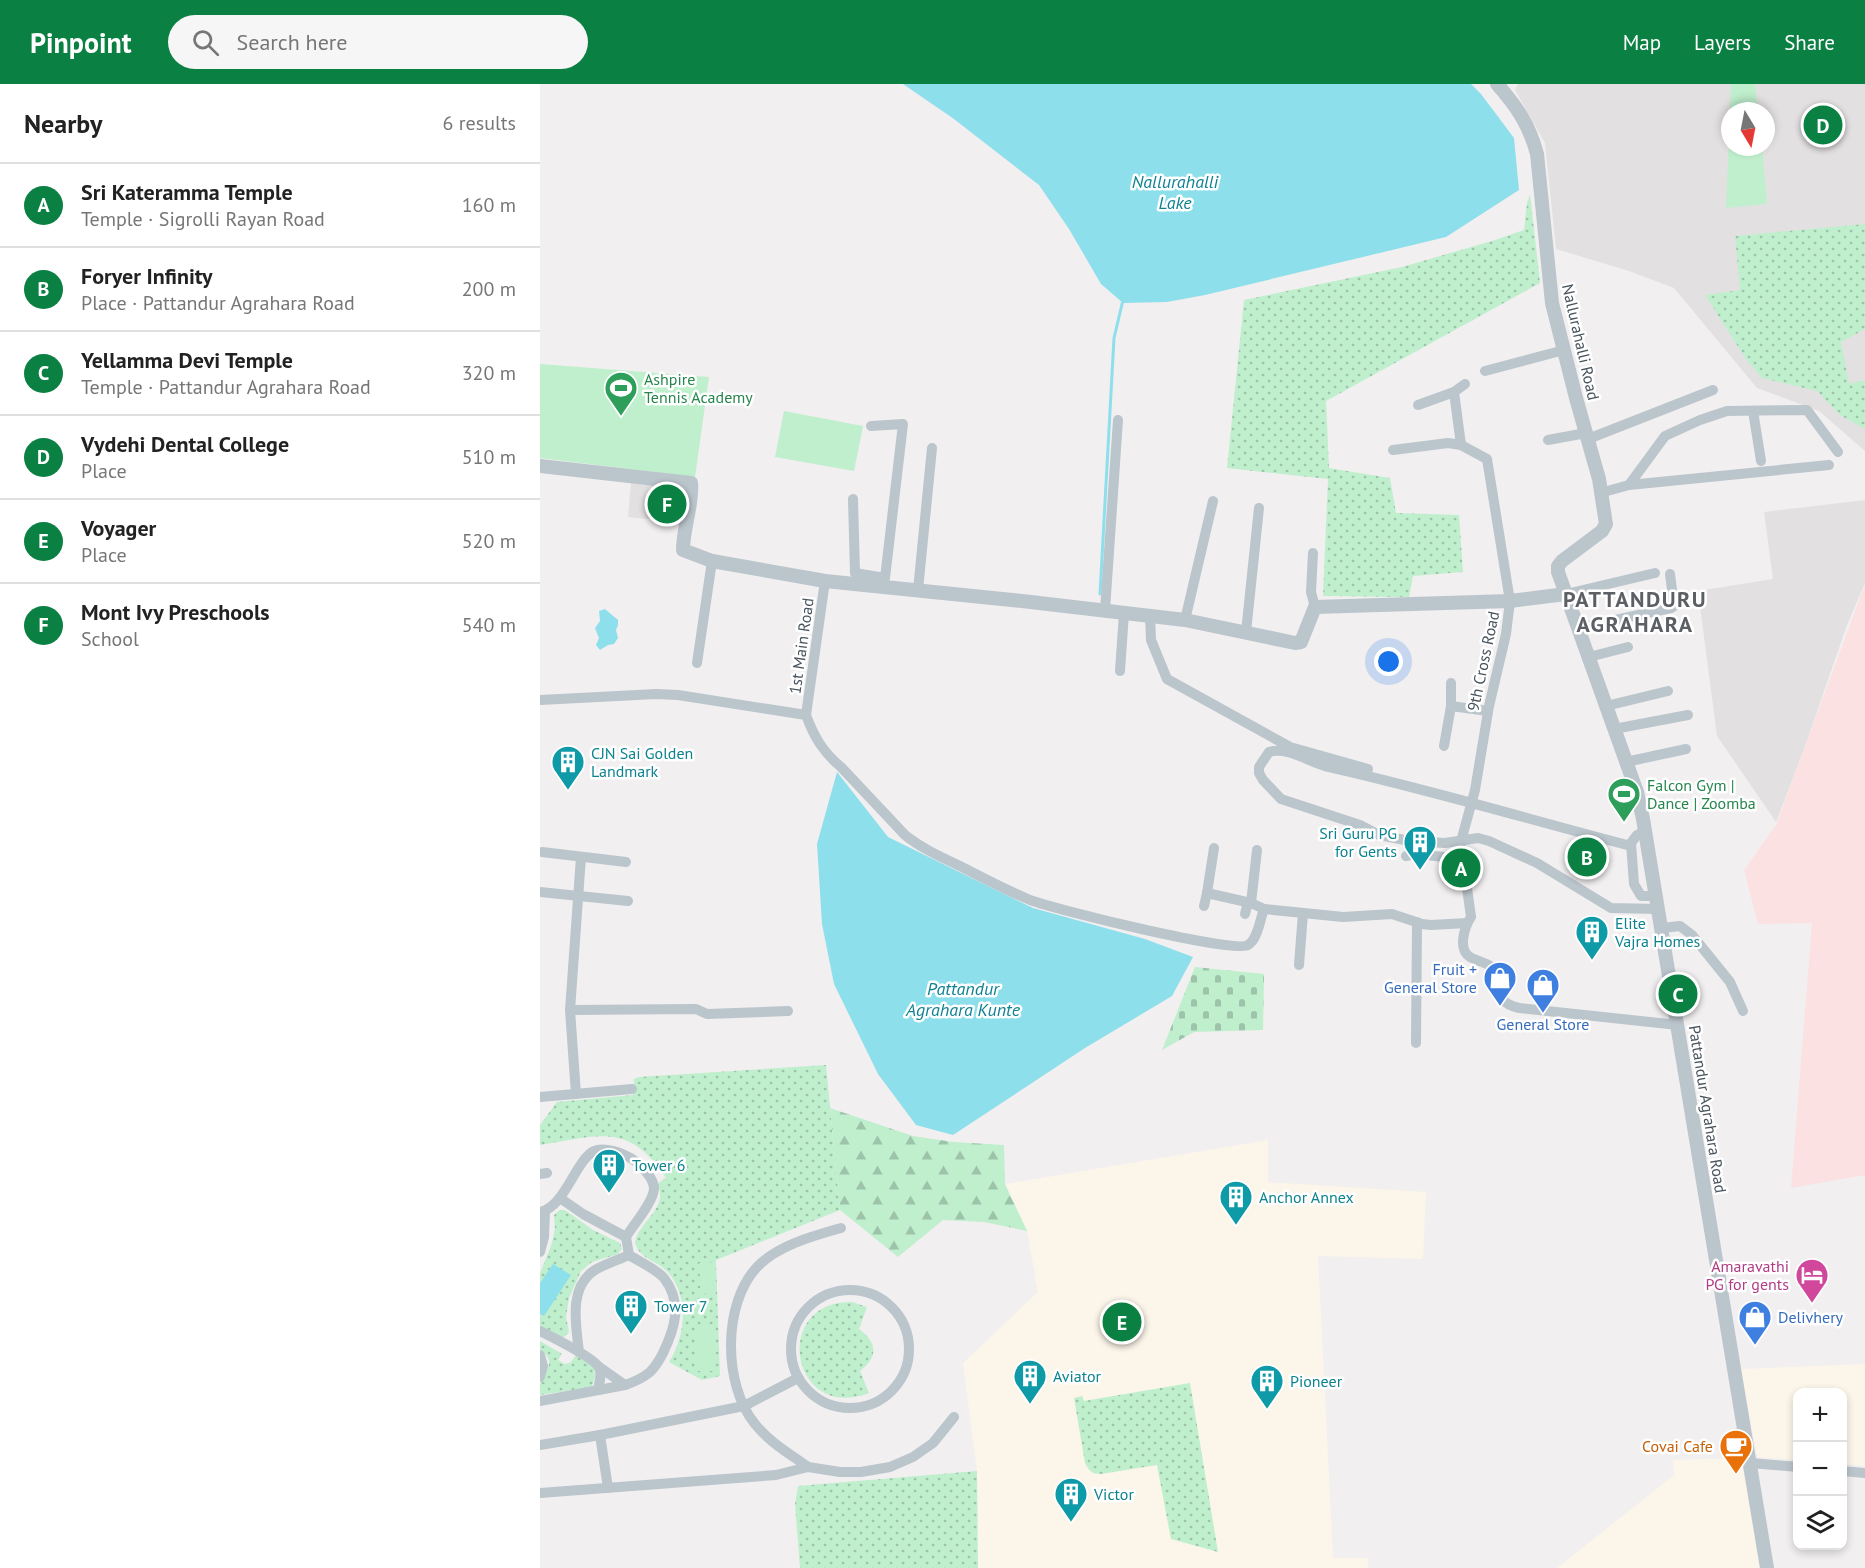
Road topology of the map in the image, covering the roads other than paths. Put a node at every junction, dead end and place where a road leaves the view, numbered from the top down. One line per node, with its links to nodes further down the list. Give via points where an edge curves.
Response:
1 (1497, 84): 2 (street, Nallurahalli Road, via 1532,134 1537,154 1552,303)
2 (1563, 350): 3 (street); 11 (street, Nallurahalli Road)
3 (1485, 371)
4 (1465, 384): 6 (street)
5 (1713, 390): 11 (street)
6 (1454, 392): 7 (street); 13 (street)
7 (1418, 405)
8 (1753, 411): 16 (street, via 1807,410); 17 (street); 20 (street, via 1727,411 1665,436)
9 (1118, 420): 35 (street)
10 (871, 426): 29 (street, via 903,424 885,578)
11 (1587, 436): 12 (street); 21 (street, Nallurahalli Road)
12 (1548, 440)
13 (1461, 445): 15 (street, 9th Cross Road); 33 (street, 9th Cross Road, via 1487,459)
14 (932, 448): 31 (street)
15 (1393, 450)
16 (1838, 452)
17 (1761, 461)
18 (1829, 465): 20 (street)
19 (540, 466): 26 (street, via 691,483 683,550)
20 (1629, 485): 21 (street)
21 (1600, 493): 32 (street, Nallurahalli Road, via 1606,524 1602,531 1558,566)
22 (853, 499): 29 (street, via 855,573)
23 (1213, 501): 38 (street)
24 (1259, 508): 40 (street)
25 (1313, 553): 34 (street, via 1311,592)
26 (712, 561): 30 (street); 43 (street)
27 (1655, 573): 32 (street)
28 (1670, 574): 39 (street, via 1674,606)
29 (869, 580): 30 (street); 31 (street)
30 (825, 581): 51 (street, 1st Main Road)
31 (918, 590): 35 (street)
32 (1566, 594): 33 (street); 39 (street, Pattandur Agrahara Road)
33 (1510, 601): 34 (street); 50 (street, 9th Cross Road)
34 (1316, 607): 40 (street, via 1301,642)
35 (1105, 610): 36 (street)
36 (1124, 613): 37 (street); 44 (street)
37 (1150, 616): 38 (street); 57 (street, via 1151,640 1167,678 1290,747)
38 (1185, 620): 40 (street)
39 (1578, 628): 42 (street, Pattandur Agrahara Road)
40 (1246, 632)
41 (1628, 647): 42 (street)
42 (1588, 657): 49 (street, Pattandur Agrahara Road)
43 (697, 663)
44 (1120, 671)
45 (1451, 683): 48 (street)
46 (1668, 691): 49 (street)
47 (540, 700): 51 (street, via 667,694)
48 (1451, 706): 50 (street); 54 (street)
49 (1606, 706): 53 (street, Pattandur Agrahara Road)
50 (1488, 711): 58 (street, 9th Cross Road)
51 (806, 715): 76 (street, via 822,749 905,835 1006,890 1033,901 1173,937 1233,947 1244,947 1253,940)
52 (1688, 715): 53 (street)
53 (1614, 729): 56 (street, Pattandur Agrahara Road)
54 (1444, 746)
55 (1686, 749): 56 (street)
56 (1626, 762): 59 (street, Pattandur Agrahara Road)
57 (1395, 777)
58 (1471, 803): 60 (street, 9th Cross Road); 60 (street, via 1318,765 1282,750 1269,752 1259,767 1263,780 1281,799 1379,835 1410,841); 61 (street)
59 (1646, 830): 61 (street, via 1637,835); 74 (street, Pattandur Agrahara Road)
60 (1461, 840): 67 (street, 9th Cross Road); 74 (street, via 1489,841 1537,863 1611,908)
61 (1631, 846): 74 (street, via 1634,884 1641,896)
62 (1214, 848): 70 (street)
63 (1257, 850): 73 (street)
64 (542, 852): 65 (street)
65 (581, 856): 68 (street); 71 (street)
66 (1406, 856): 67 (street)
67 (1463, 859): 80 (street, 9th Cross Road, via 1471,917)
68 (626, 862)
69 (540, 892): 71 (street)
70 (1207, 893): 73 (street); 75 (street)
71 (578, 896): 72 (street); 83 (street)
72 (628, 901)
73 (1249, 902): 76 (street); 78 (street)
74 (1658, 903): 81 (street, Pattandur Agrahara Road)
75 (1204, 906)
76 (1264, 909): 77 (street)
77 (1303, 913): 79 (street, via 1352,918 1385,913); 82 (street)
78 (1245, 914)
79 (1417, 922): 80 (street); 87 (street)
80 (1467, 923): 86 (street, 9th Cross Road, via 1464,951 1492,967 1500,996 1507,1004)
81 (1662, 928): 85 (street, via 1680,926 1692,935 1730,981); 86 (street, Pattandur Agrahara Road)
82 (1299, 965)
83 (570, 1010): 84 (street, via 696,1009 707,1014); 89 (street)
84 (788, 1011)
85 (1743, 1011)
86 (1678, 1025): 111 (street, Pattandur Agrahara Road)
87 (1416, 1043)
88 (632, 1089): 89 (street)
89 (576, 1094): 90 (street)
90 (540, 1097)
91 (560, 1198): 92 (street); 95 (street); 95 (street, via 594,1151 607,1149 625,1155 649,1175 654,1190)
92 (543, 1208): 94 (street)
93 (841, 1228): 107 (street, via 779,1250 758,1266 743,1288 734,1317 731,1347 736,1388)
94 (542, 1235): 96 (street)
95 (626, 1237): 97 (street)
96 (540, 1252)
97 (629, 1255): 99 (street, via 593,1271 579,1288 575,1313); 104 (street, via 663,1276 676,1310 672,1335 660,1358 651,1371)
98 (540, 1331): 99 (street)
99 (579, 1352): 101 (street)
100 (540, 1355): 102 (street)
101 (598, 1366): 104 (street); 105 (street)
102 (540, 1377)
103 (798, 1378): 103 (street, via 792,1361 793,1334 805,1310 819,1299 854,1290 888,1303 900,1317 908,1334 906,1372 896,1388 881,1400 844,1409 826,1404); 107 (street)
104 (625, 1385): 105 (street)
105 (598, 1390): 106 (street)
106 (540, 1401)
107 (744, 1406): 109 (street); 112 (street, via 766,1436)
108 (954, 1417): 112 (street, via 933,1443 890,1467 840,1472)
109 (600, 1435): 110 (street); 116 (street)
110 (540, 1445)
111 (1750, 1463): 113 (street); 118 (street, Pattandur Agrahara Road)
112 (808, 1467): 116 (street, via 776,1475)
113 (1793, 1467)
114 (1847, 1471): 115 (street)
115 (1865, 1473)
116 (608, 1488): 117 (street)
117 (540, 1493)
118 (1767, 1568)

